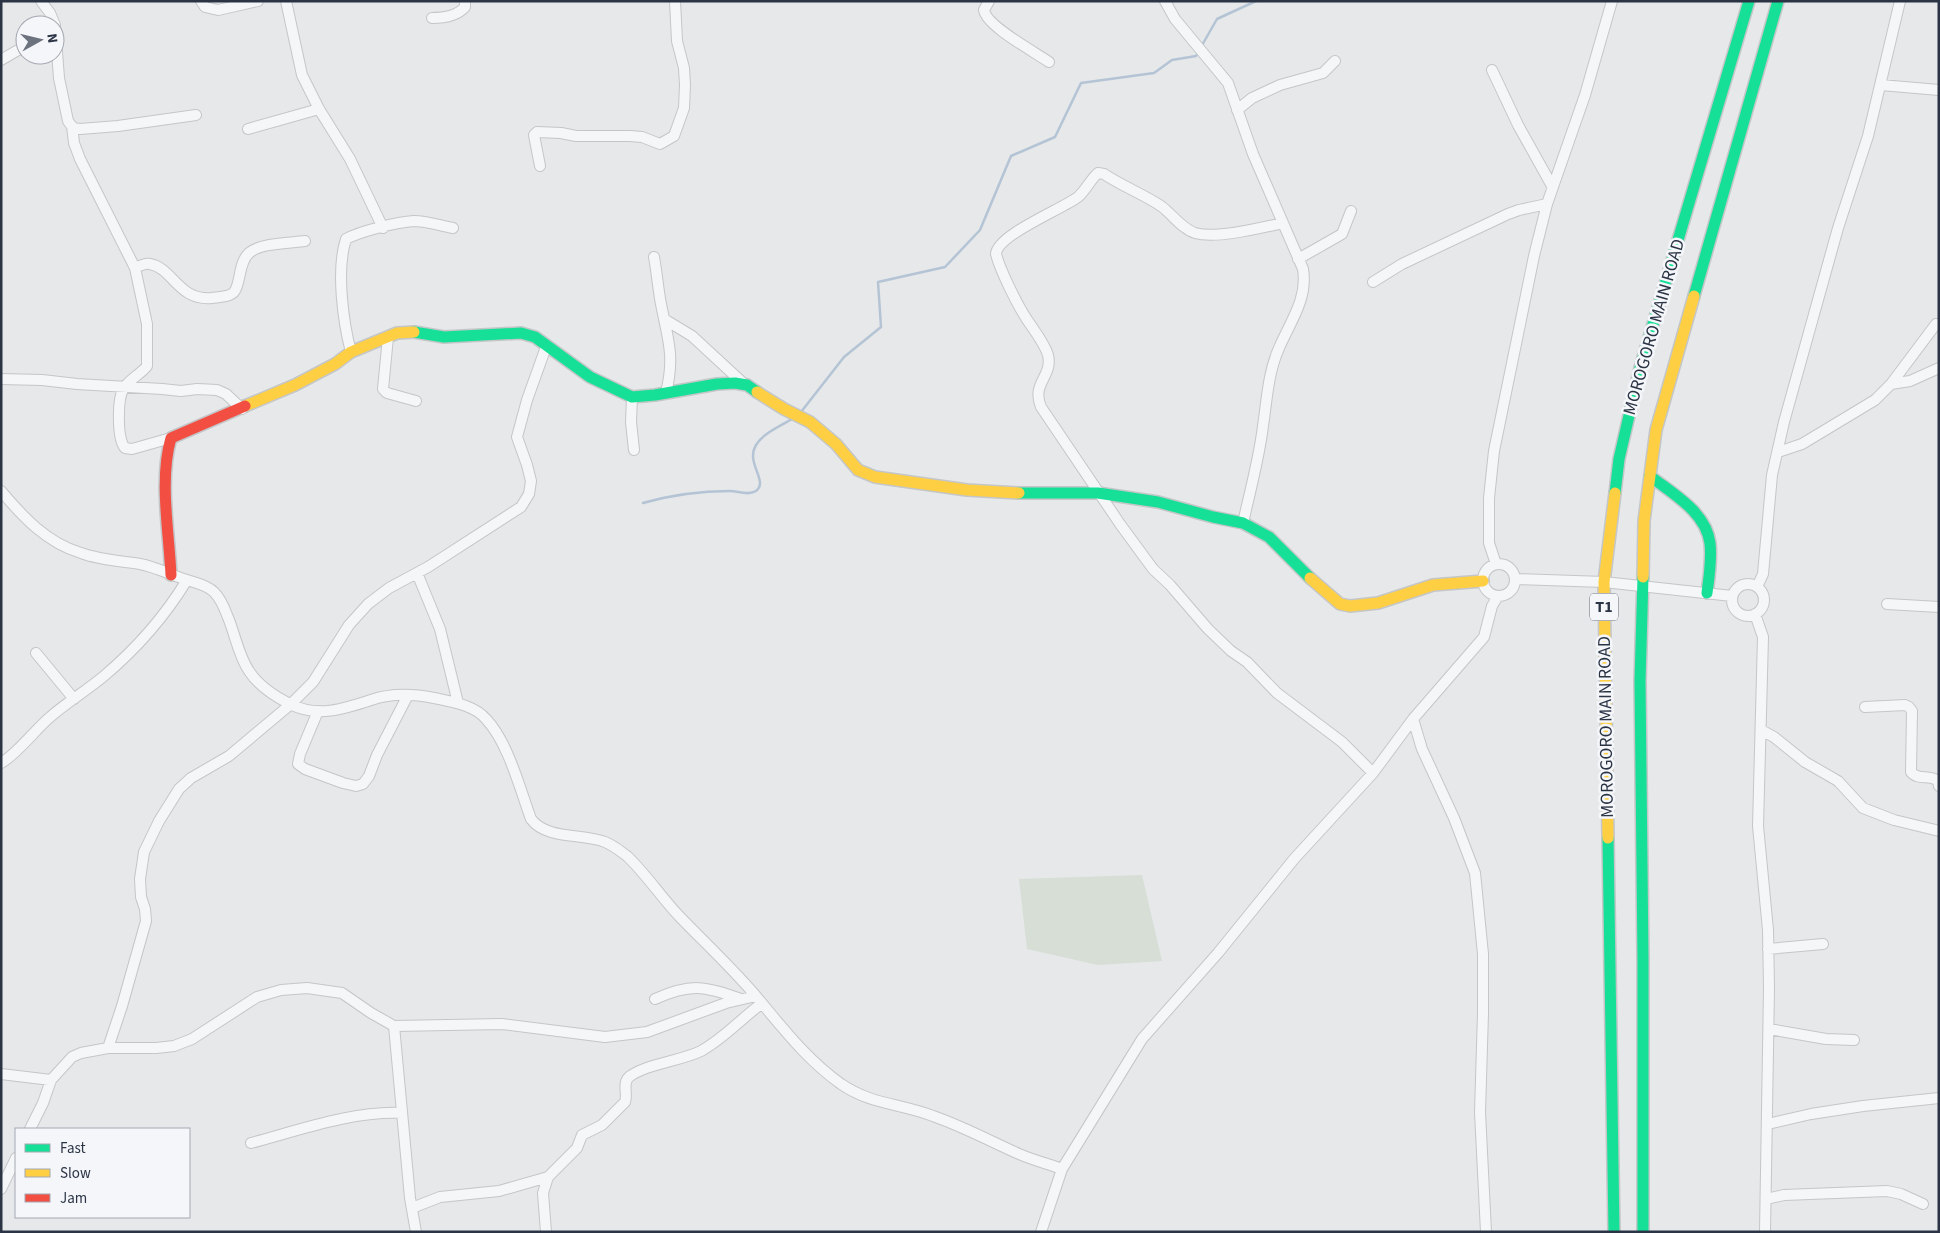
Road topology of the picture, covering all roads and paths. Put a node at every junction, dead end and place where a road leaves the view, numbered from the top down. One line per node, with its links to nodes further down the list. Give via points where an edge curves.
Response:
1 (41, 1): 13 (street)
2 (201, 1): 3 (street, via 205,7 218,10)
3 (258, 1)
4 (286, 1): 23 (street, via 300,69)
5 (465, 1): 14 (street, via 461,12)
6 (675, 1): 28 (street, via 685,85 681,122 674,136 660,144 642,137 537,132 533,140)
7 (989, 1): 18 (street, via 984,10 985,17)
8 (1165, 1): 24 (street, via 1175,19 1228,83)
9 (1612, 1): 29 (street, via 1585,95)
10 (1749, 1): 69 (main road, MOROGORO MAIN ROAD / T1, via 1640,368 1619,459)
11 (1778, 1): 59 (main road, MOROGORO MAIN ROAD / T1, via 1656,430)
12 (1900, 1): 21 (street)
13 (51, 15)
14 (432, 18)
15 (15, 52): 16 (street)
16 (1, 60)
17 (1335, 61): 24 (street, via 1323,73 1280,85 1252,98)
18 (1049, 62)
19 (58, 65): 26 (street, via 67,117)
20 (1492, 70): 29 (street, via 1514,118)
21 (1881, 85): 22 (street); 58 (street, via 1857,174 1838,228)
22 (1939, 90)
23 (319, 109): 27 (street); 33 (street, via 350,159)
24 (1237, 110): 32 (street)
25 (196, 115): 26 (street, via 118,126 80,129)
26 (72, 126): 38 (street, via 80,159)
27 (248, 129)
28 (540, 166)
29 (1552, 186): 30 (street)
30 (1547, 204): 39 (street, via 1508,214 1402,264); 63 (street, via 1494,451 1488,498 1489,544)
31 (1351, 211): 37 (street, via 1342,234)
32 (1283, 223): 37 (street); 61 (street, via 1234,232 1195,233 1161,206 1098,173 1077,197 1026,226 996,250 1020,310 1048,354 1048,370 1038,389 1040,407)
33 (383, 228): 34 (street, via 416,221); 44 (street, via 351,236 343,248 342,303)
34 (453, 228)
35 (304, 241): 38 (street, via 262,246 250,252 243,262 235,290 228,295 207,298 191,295 152,265)
36 (654, 257): 40 (street)
37 (1298, 259): 62 (street, via 1303,269 1304,288 1269,379 1263,428)
38 (135, 268): 50 (street, via 147,324 148,364)
39 (1373, 282)
40 (664, 319): 47 (street, via 692,336); 51 (street, via 670,345 671,372)
41 (1936, 324): 48 (street)
42 (388, 337): 43 (main road, via 407,331 444,337 521,333 532,335); 44 (main road); 54 (street, via 383,389)
43 (546, 347): 52 (main road, via 590,376); 64 (street, via 517,437 531,480 531,488 520,509)
44 (351, 352): 55 (main road, via 295,385)
45 (1939, 368): 48 (street, via 1910,381)
46 (1, 379): 49 (street)
47 (744, 384): 51 (main road, via 717,384); 61 (main road, via 810,422 836,444 858,470 875,477 967,490)
48 (1891, 384): 58 (street, via 1875,400 1824,432)
49 (107, 386): 50 (street); 53 (street)
50 (124, 387): 53 (street); 55 (street, via 216,390 226,394)
51 (666, 393): 52 (main road)
52 (632, 397): 57 (street)
53 (120, 399): 56 (street, via 120,436 125,448)
54 (416, 401)
55 (242, 409): 56 (main road)
56 (171, 438): 65 (main road, via 167,448)
57 (634, 450)
58 (1778, 452): 71 (street, via 1772,475 1763,574)
59 (1650, 476): 70 (main road, MOROGORO MAIN ROAD / T1, via 1644,521); 72 (main road, via 1691,509 1707,529 1711,553)
60 (1, 491): 65 (street, via 37,528 70,549 96,557 142,564)
61 (1098, 493): 62 (main road, via 1158,502); 88 (street, via 1153,569 1208,629 1277,693 1342,742)
62 (1243, 523): 68 (main road, via 1269,537 1340,604 1378,603 1433,585)
63 (1496, 564): 66 (street, via 1509,567); 68 (street, via 1488,568)
64 (417, 572): 81 (street, via 443,639); 82 (street, via 389,588 359,612 313,682)
65 (171, 575): 67 (street)
66 (1515, 578): 69 (street); 73 (street, via 1510,591)
67 (187, 580): 80 (street, via 166,611 138,642 105,675); 82 (street, via 214,592 232,626 249,671 260,684)
68 (1483, 581): 73 (street, via 1486,589)
69 (1604, 582): 70 (street); 118 (main road, MOROGORO MAIN ROAD / T1)
70 (1642, 586): 72 (street); 119 (main road, MOROGORO MAIN ROAD / T1)
71 (1757, 587): 74 (street, via 1749,584 1740,586); 77 (street, via 1763,594 1764,603)
72 (1707, 593): 74 (street)
73 (1498, 596): 85 (street, via 1484,637)
74 (1732, 596): 77 (street, via 1738,613 1746,616)
75 (1887, 604): 76 (street)
76 (1939, 607)
77 (1756, 614): 86 (street, via 1763,637)
78 (36, 654): 80 (street)
79 (408, 695): 81 (street); 84 (street, via 384,697 338,710); 84 (street, via 369,776 358,786 306,770 298,764)
80 (74, 699): 87 (street)
81 (458, 703): 95 (street, via 486,718 492,726 534,823 552,832 606,842 620,851)
82 (291, 704): 84 (street); 99 (street, via 229,756 184,783 159,821 141,866 141,897 146,921)
83 (1865, 707): 89 (street, via 1909,707 1912,711 1911,772 1917,777 1934,777)
84 (318, 711)
85 (1413, 719): 88 (street); 117 (street, via 1422,750 1454,818 1476,882 1483,954 1480,1112)
86 (1761, 730): 90 (street, via 1838,781 1863,808 1894,820); 92 (street, via 1758,826)
87 (1, 763)
88 (1374, 773): 108 (street, via 1294,859 1218,953 1142,1039)
89 (1939, 786)
90 (1939, 831)
91 (1823, 944): 92 (street)
92 (1768, 950): 97 (street)
93 (654, 999): 94 (street, via 696,987)
94 (742, 999): 95 (street); 96 (street, via 647,1032 614,1036 502,1024)
95 (758, 1000): 108 (street, via 808,1058 857,1094 934,1116); 109 (street, via 721,1038 701,1051 628,1078 625,1102 602,1125 582,1135 577,1148)
96 (394, 1026): 99 (street, via 342,993 294,988 263,994 174,1046); 103 (street)
97 (1770, 1029): 98 (street, via 1826,1039); 104 (street)
98 (1854, 1040)
99 (108, 1048): 101 (street, via 72,1057)
100 (1, 1074): 101 (street)
101 (51, 1080): 105 (street)
102 (1939, 1098): 104 (street, via 1863,1106)
103 (402, 1113): 106 (street, via 352,1116); 113 (street)
104 (1768, 1124): 111 (street)
105 (33, 1128)
106 (251, 1143)
107 (15, 1160): 110 (street)
108 (1062, 1169): 116 (street)
109 (548, 1177): 113 (street, via 499,1191 440,1197); 115 (street, via 543,1193)
110 (1, 1189)
111 (1766, 1199): 112 (street, via 1784,1195 1887,1191); 120 (street)
112 (1923, 1204)
113 (412, 1208): 114 (street)
114 (416, 1232)
115 (546, 1232)
116 (1041, 1232)
117 (1486, 1232)
118 (1614, 1232)
119 (1643, 1232)
120 (1765, 1232)

